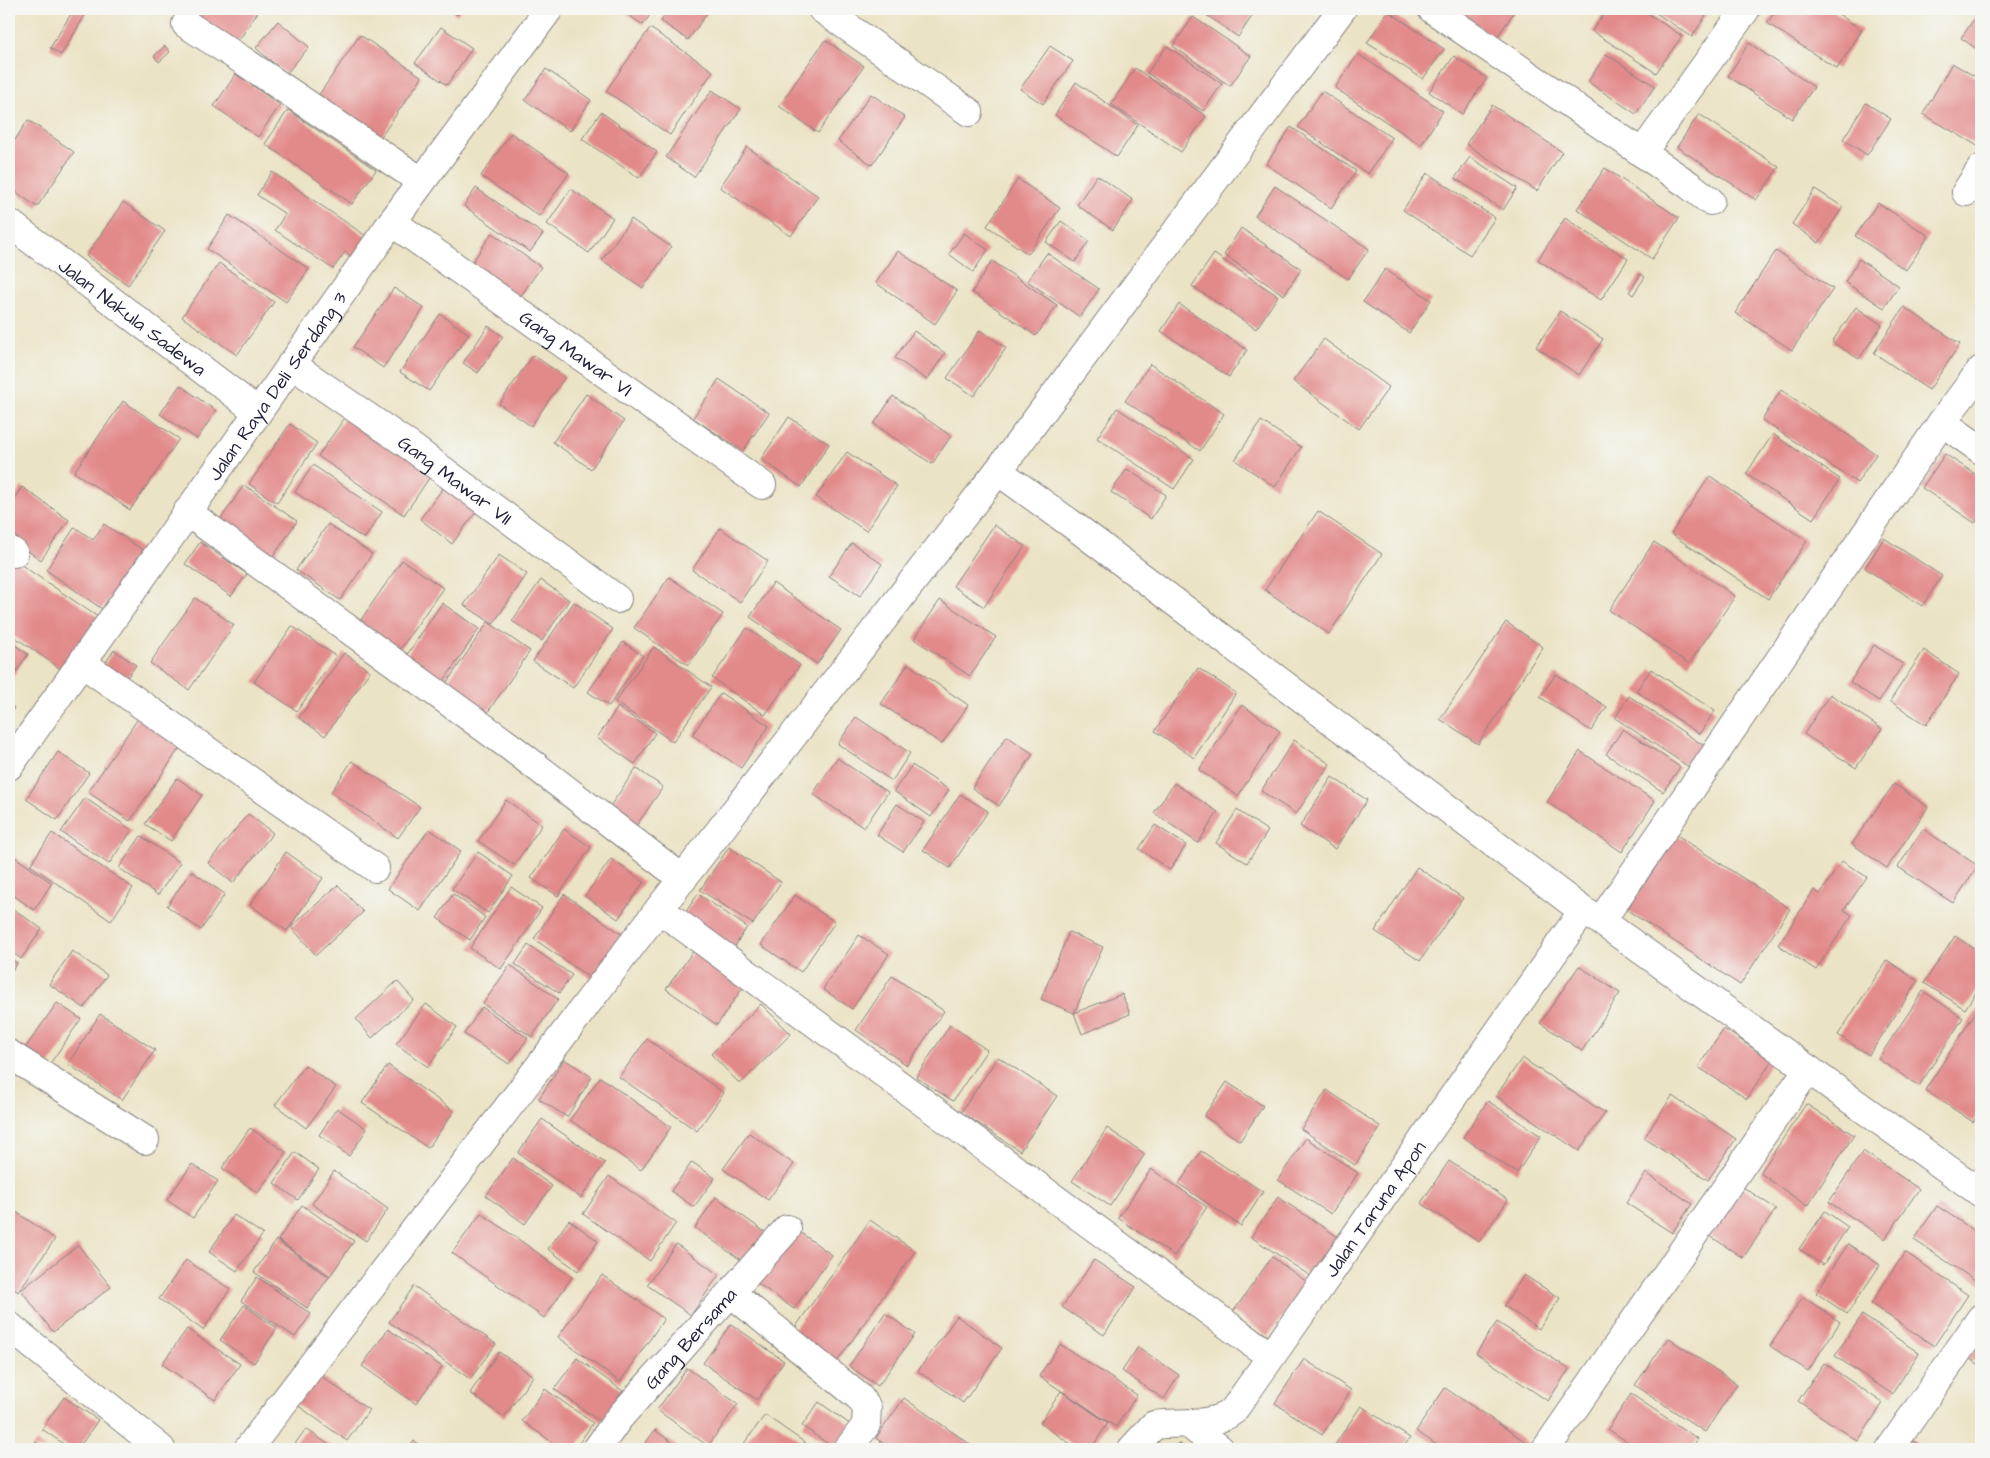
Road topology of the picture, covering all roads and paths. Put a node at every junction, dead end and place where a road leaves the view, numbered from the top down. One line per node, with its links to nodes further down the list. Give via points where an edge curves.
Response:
1 (549, 9): 10 (street, Jalan Raya Deli Serdang 3)
2 (822, 9): 7 (street)
3 (1342, 9): 20 (street)
4 (1432, 9): 8 (street)
5 (1746, 9): 8 (street)
6 (186, 24): 10 (street)
7 (969, 112)
8 (1642, 153): 12 (street)
9 (1981, 169): 11 (street)
10 (421, 181): 13 (street, Jalan Raya Deli Serdang 3)
11 (1966, 192)
12 (1710, 201)
13 (392, 222): 15 (street, Jalan Raya Deli Serdang 3); 21 (street, Gang Mawar VI)
14 (9, 223): 17 (street, Jalan Nakula Sadewa)
15 (291, 364): 17 (street, Jalan Raya Deli Serdang 3); 23 (street, Gang Mawar VII, via 410,446)
16 (1981, 370): 18 (street, Jalan Taruna Apon)
17 (257, 411): 22 (street, Jalan Raya Deli Serdang 3)
18 (1942, 422): 19 (street); 29 (street, Jalan Taruna Apon)
19 (1981, 450)
20 (998, 471): 27 (street); 29 (street)
21 (762, 485)
22 (187, 512): 24 (street, Jalan Raya Deli Serdang 3); 27 (street, via 512,748)
23 (617, 600)
24 (82, 663): 25 (street, Jalan Raya Deli Serdang 3); 26 (street)
25 (9, 766)
26 (375, 868)
27 (683, 879): 28 (street)
28 (659, 909): 38 (street); 41 (street)
29 (1592, 916): 31 (street); 38 (street, Jalan Taruna Apon)
30 (9, 1054): 32 (street)
31 (1808, 1069): 33 (street); 46 (street)
32 (145, 1140)
33 (1981, 1193)
34 (787, 1229): 35 (street, Gang Bersama)
35 (731, 1293): 42 (street, Gang Bersama, via 619,1418); 43 (street, via 859,1397 867,1408 866,1425)
36 (1981, 1318): 47 (street)
37 (9, 1326): 40 (street)
38 (1270, 1356): 39 (street, Jalan Taruna Apon, via 1233,1411 1221,1418)
39 (1189, 1424): 44 (street, Jalan Taruna Apon, via 1154,1425); 45 (street)
40 (161, 1449)
41 (248, 1449)
42 (597, 1449)
43 (848, 1449)
44 (1132, 1449)
45 (1220, 1449)
46 (1546, 1449)
47 (1890, 1449)

